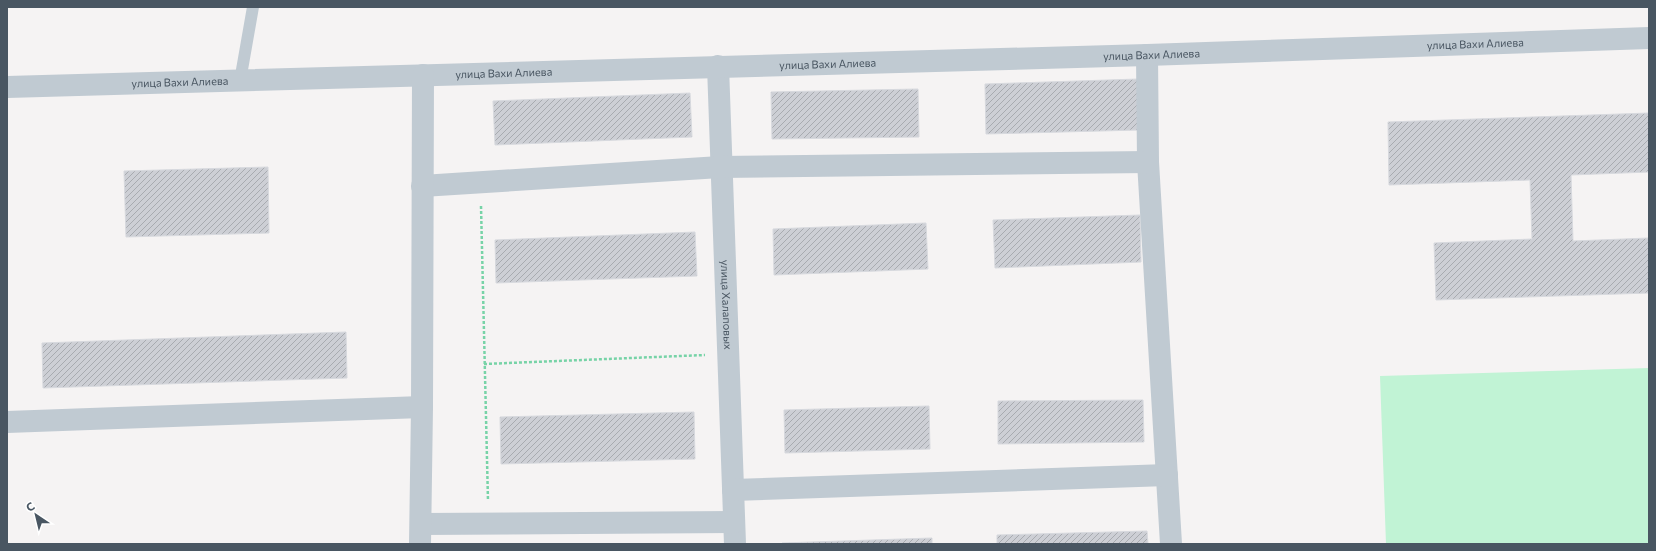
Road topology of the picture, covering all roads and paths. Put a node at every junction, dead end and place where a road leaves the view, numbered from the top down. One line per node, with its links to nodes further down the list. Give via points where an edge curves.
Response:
1 (253, 7): 6 (lane)
2 (1649, 38): 3 (street, улица Вахи Алиева)
3 (1147, 55): 4 (street, улица Вахи Алиева); 8 (street)
4 (718, 66): 5 (street, улица Вахи Алиева); 9 (street, улица Халаповых)
5 (423, 75): 6 (street, улица Вахи Алиева); 11 (street)
6 (240, 81): 7 (street, улица Вахи Алиева)
7 (7, 87)
8 (1148, 162): 9 (street); 16 (street)
9 (720, 167): 10 (street); 12 (street, улица Халаповых)
10 (480, 182): 11 (street); 13 (path)
11 (422, 186): 14 (street)
12 (728, 354): 13 (path); 17 (street, улица Халаповых)
13 (484, 364): 19 (path)
14 (422, 407): 15 (street); 20 (street)
15 (7, 422)
16 (1167, 475): 17 (street); 22 (street)
17 (733, 490): 18 (street, улица Халаповых)
18 (734, 522): 19 (street); 21 (street, улица Халаповых)
19 (488, 523): 20 (street)
20 (420, 534)
21 (735, 544)
22 (1171, 544)

